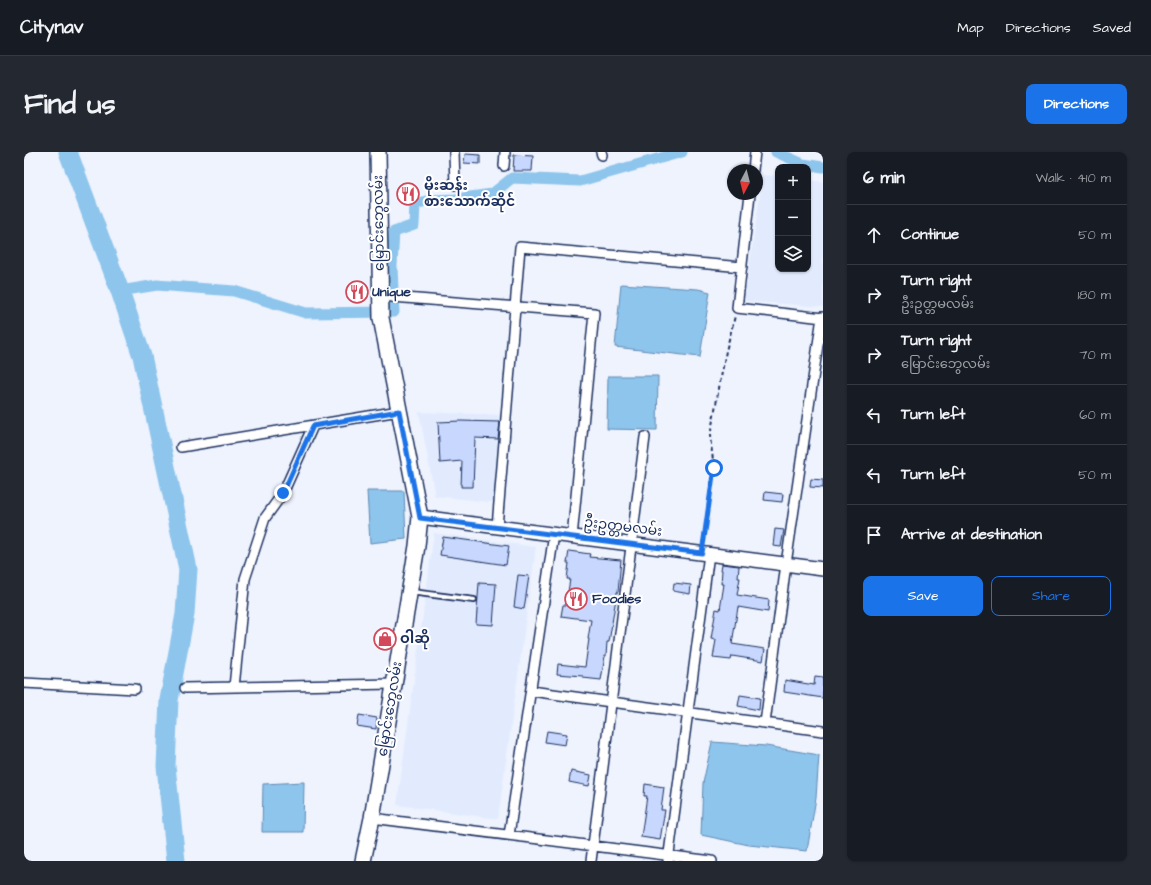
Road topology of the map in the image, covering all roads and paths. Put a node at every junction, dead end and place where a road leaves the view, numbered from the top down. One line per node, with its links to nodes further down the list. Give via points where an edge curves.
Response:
1 (378, 152): 10 (main road, မြောင်းဘွေလမ်း)
2 (454, 152): 7 (street)
3 (505, 152): 6 (street)
4 (755, 152): 5 (street)
5 (754, 164)
6 (504, 166)
7 (455, 185)
8 (749, 200): 9 (street)
9 (742, 267): 11 (street, via 520,247); 12 (street)
10 (386, 302): 11 (street); 14 (main road, မြောင်းဘွေလမ်း)
11 (516, 306): 19 (street); 21 (street, via 594,313)
12 (737, 308): 13 (street); 23 (path, via 710,436 714,468)
13 (822, 318): 24 (street)
14 (399, 411): 15 (street); 18 (main road, မြောင်းဘွေလမ်း)
15 (313, 426): 17 (street); 30 (street, via 283,493 265,518 245,580)
16 (645, 437): 22 (street)
17 (181, 447)
18 (420, 518): 19 (street, ဦးဥတ္တမလမ်း); 26 (main road, မြောင်းဘွေလမ်း)
19 (497, 527): 20 (street, ဦးဥတ္တမလမ်း)
20 (554, 534): 21 (street, ဦးဥတ္တမလမ်း); 33 (street)
21 (572, 537): 22 (street, ဦးဥတ္တမလမ်း)
22 (631, 544): 23 (street, ဦးဥတ္တမလမ်း); 34 (street)
23 (706, 554): 24 (street, ဦးဥတ္တမလမ်း); 35 (street)
24 (786, 564): 25 (street, ဦးဥတ္တမလမ်း); 36 (street)
25 (823, 569)
26 (409, 592): 27 (lane); 29 (main road, မြောင်းဘွေလမ်း)
27 (474, 600)
28 (24, 683): 32 (street)
29 (394, 684): 30 (street); 38 (main road, မြောင်းဘွေလမ်း)
30 (234, 687): 31 (street)
31 (185, 688)
32 (135, 689)
33 (531, 691): 34 (street); 39 (street)
34 (611, 702): 35 (street); 40 (street)
35 (688, 713): 36 (street); 41 (street)
36 (765, 723): 37 (street)
37 (823, 731)
38 (372, 818): 39 (street); 42 (main road, မြောင်းဘွေလမ်း)
39 (509, 835): 40 (street)
40 (593, 846): 41 (street); 43 (street)
41 (668, 858): 44 (street)
42 (363, 861)
43 (591, 861)
44 (712, 861)

